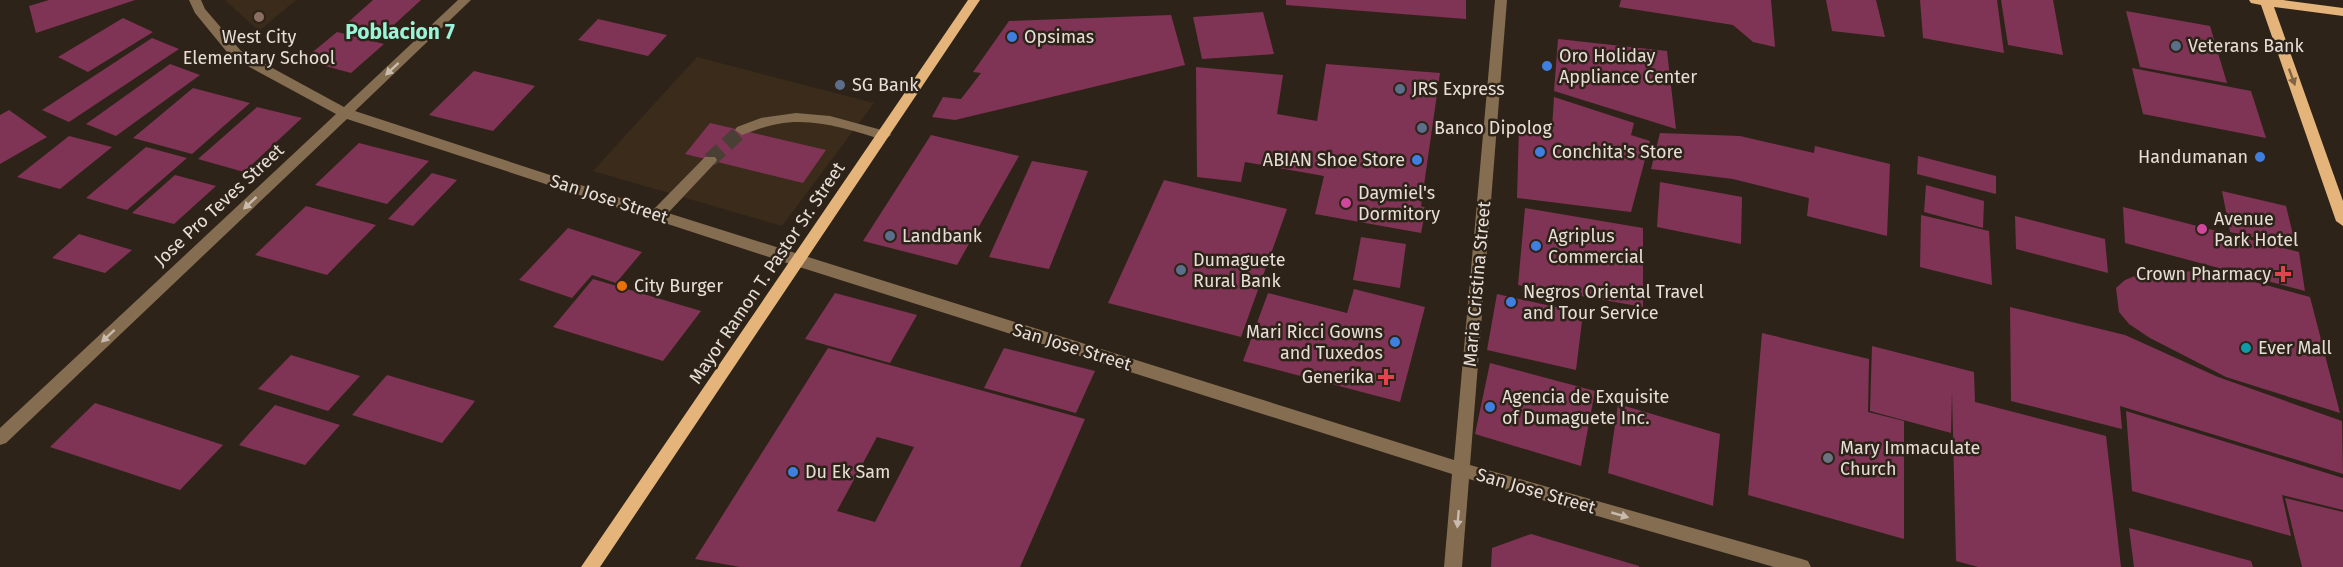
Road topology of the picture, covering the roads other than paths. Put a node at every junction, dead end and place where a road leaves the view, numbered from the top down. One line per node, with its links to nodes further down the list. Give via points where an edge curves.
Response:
1 (195, 0): 7 (street, San Jose Street, via 236,54)
2 (465, 0): 7 (street, Jose Pro Teves Street, one-way to 7)
3 (974, 0): 9 (main road, Mayor Ramon T. Pastor Sr. Street)
4 (1501, 0): 15 (street, Maria Cristina Street)
5 (2263, 0): 6 (main road); 12 (main road, one-way to 12)
6 (2343, 12)
7 (345, 113): 11 (street, San Jose Street); 14 (street, Jose Pro Teves Street, one-way to 14)
8 (742, 130): 9 (street, via 762,121 796,116 831,120)
9 (884, 135): 13 (main road, Mayor Ramon T. Pastor Sr. Street)
10 (710, 160): 11 (street)
11 (657, 215): 13 (street, San Jose Street)
12 (2343, 221)
13 (798, 261): 15 (street, San Jose Street); 16 (main road, Mayor Ramon T. Pastor Sr. Street)
14 (0, 438)
15 (1462, 470): 17 (street, Maria Cristina Street, one-way to 17); 18 (street, San Jose Street, one-way to 18)
16 (590, 567)
17 (1453, 567)
18 (1802, 567)

